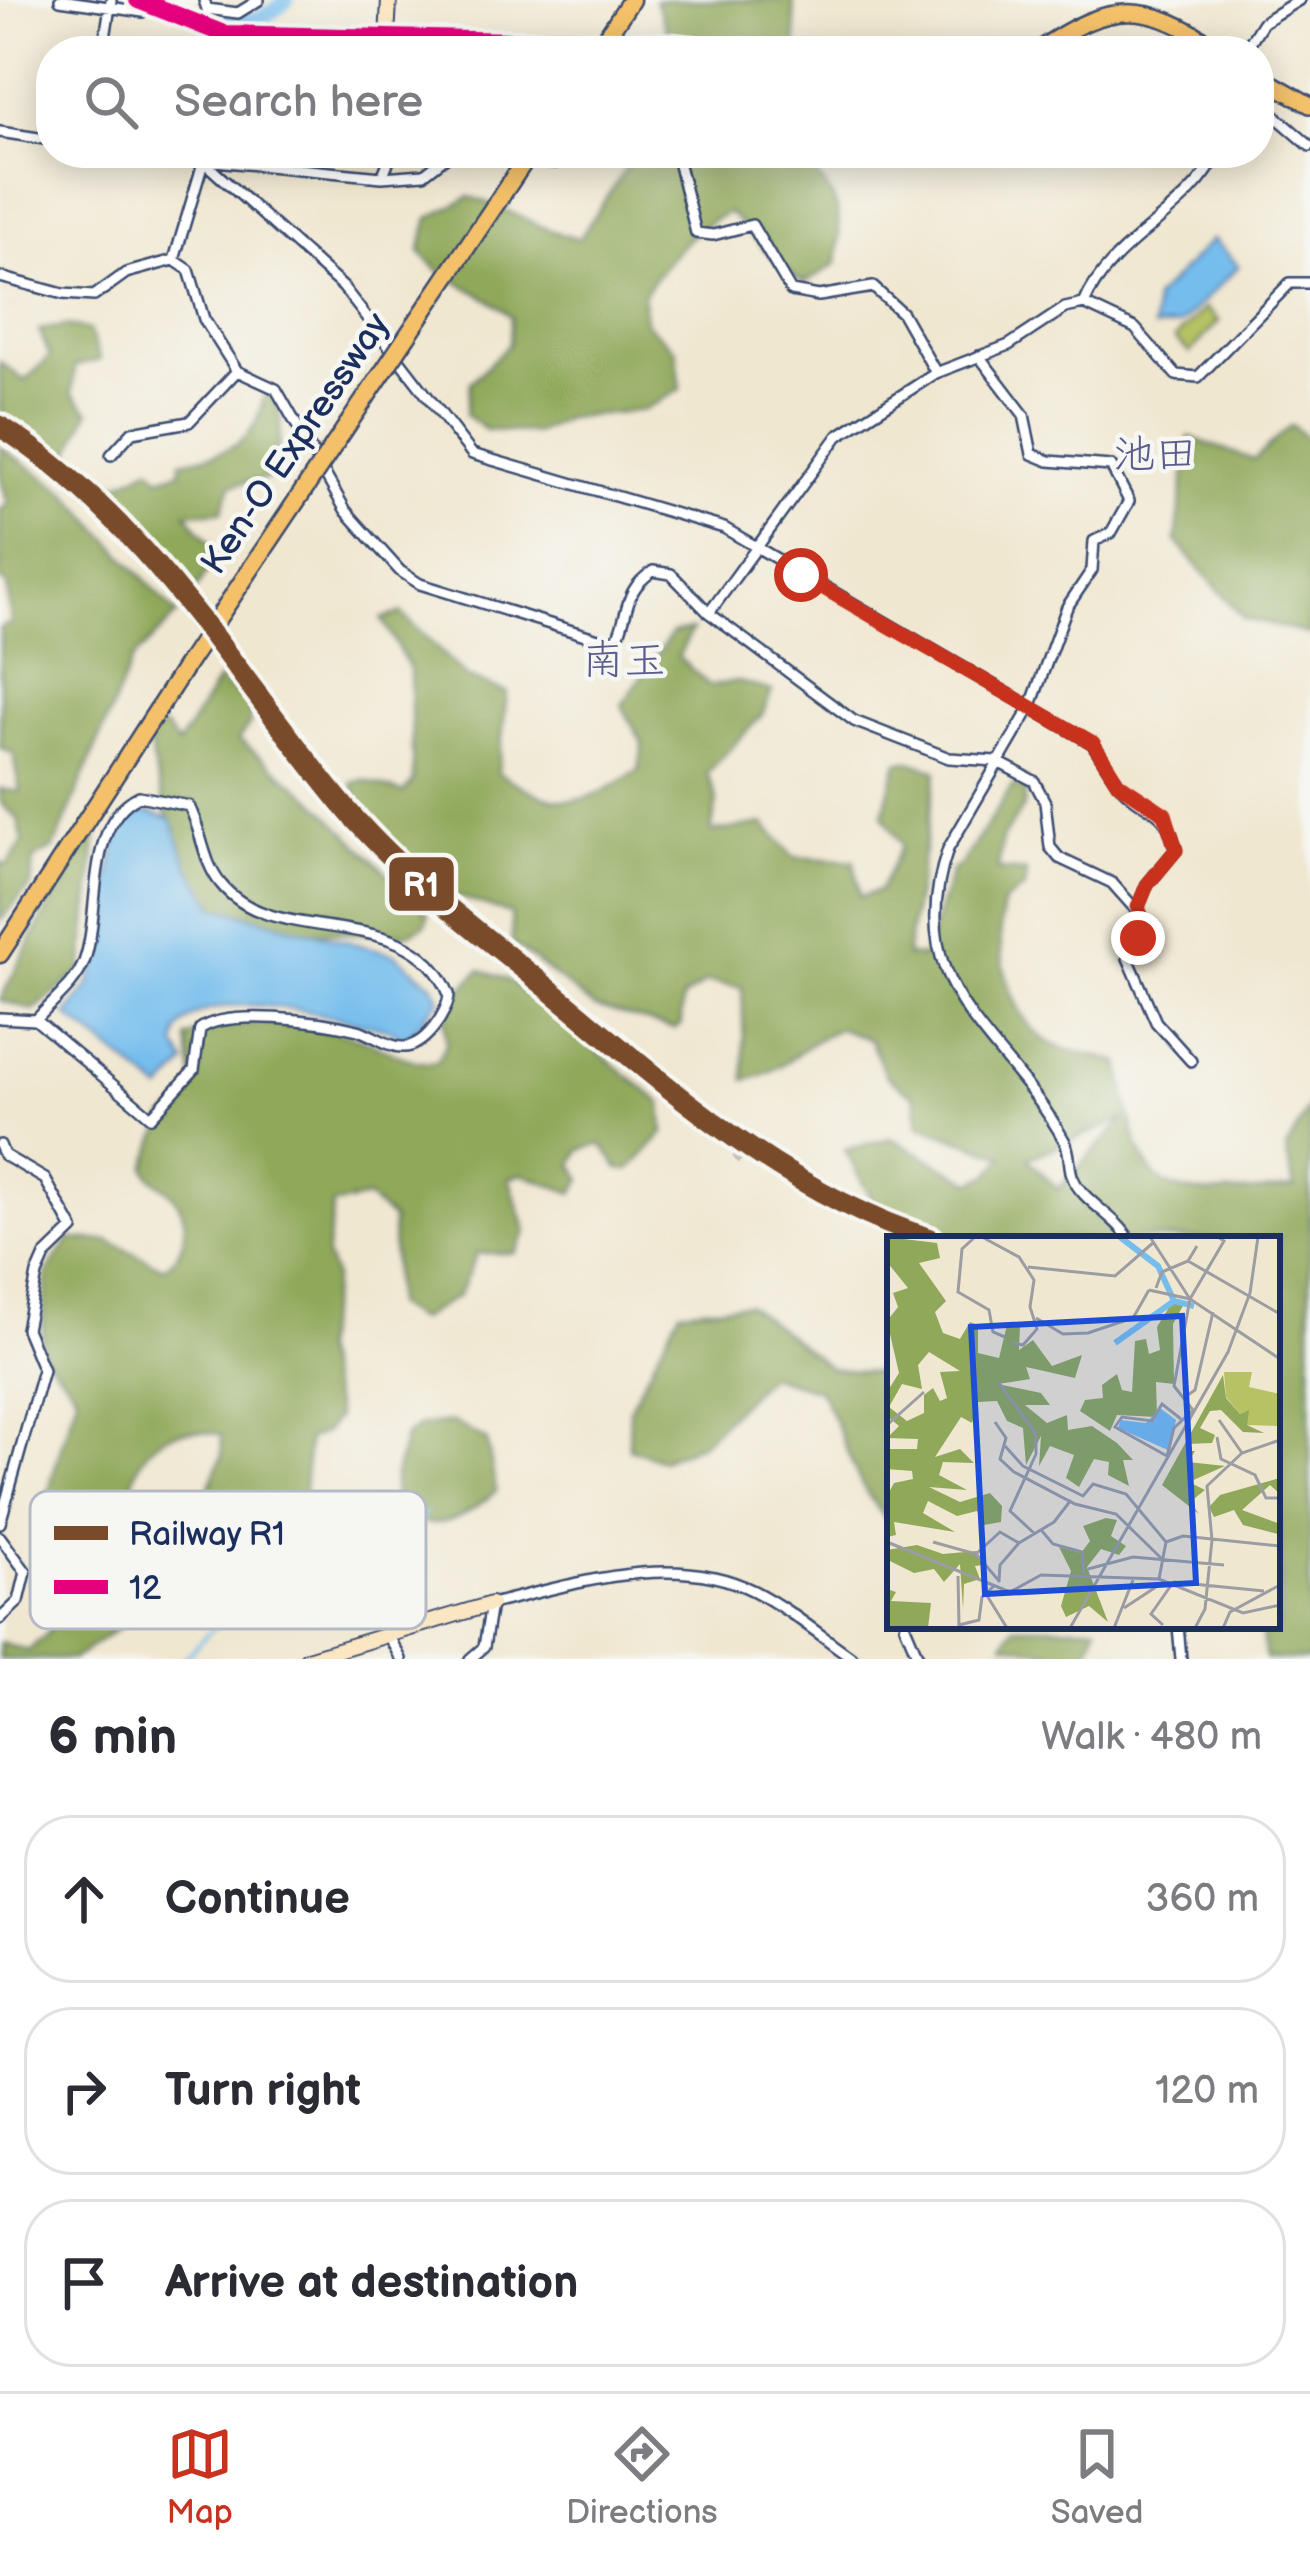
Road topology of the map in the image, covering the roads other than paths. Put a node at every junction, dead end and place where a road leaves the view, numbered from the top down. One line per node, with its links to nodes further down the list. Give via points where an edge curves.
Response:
1 (60, 0): 8 (street)
2 (204, 0): 10 (street, via 206,9)
3 (259, 0): 10 (street)
4 (389, 0): 16 (street)
5 (631, 0): 17 (highway, bridge)
6 (1298, 0): 21 (street)
7 (144, 2): 8 (street, via 143,12); 13 (main road)
8 (110, 3): 12 (street)
9 (1168, 9): 18 (main road, via 1133,2 1098,8); 19 (street); 20 (main road)
10 (245, 10): 11 (street)
11 (251, 35): 14 (main road); 15 (main road)
12 (105, 36)
13 (211, 36)
14 (247, 36)
15 (285, 36)
16 (387, 36)
17 (607, 36)
18 (1058, 36)
19 (1183, 36)
20 (1202, 36)
21 (1254, 36)
22 (1274, 85): 23 (main road)
23 (1310, 105)
24 (1274, 115): 27 (street)
25 (0, 132): 26 (street)
26 (36, 138)
27 (1310, 146)
28 (202, 168): 37 (street)
29 (216, 168): 45 (street, via 343,287 472,454 698,518)
30 (298, 168): 36 (street)
31 (386, 168): 36 (street)
32 (432, 168): 36 (street)
33 (520, 168): 50 (highway, Ken-O Expressway, bridge)
34 (680, 168): 43 (street, via 696,233 752,225 791,291 803,296 873,287 902,313)
35 (1208, 168): 40 (street)
36 (382, 177)
37 (174, 260): 38 (street, via 126,273 94,296); 42 (street, via 190,270 204,319)
38 (0, 277)
39 (1310, 283): 40 (street, via 1290,283 1188,379 1135,328)
40 (1084, 304): 41 (street)
41 (980, 356): 43 (street); 47 (street, via 1024,415 1032,454 1111,466 1129,501 1111,532 1094,541 1092,571 1067,608)
42 (238, 370): 44 (street, via 189,422 132,433); 46 (street, via 276,389 346,511 420,584 608,642 622,627 627,595 653,571 670,574)
43 (936, 373): 45 (street, via 838,436)
44 (111, 455)
45 (753, 549): 46 (street); 47 (street)
46 (709, 613): 48 (street, via 854,721 949,758)
47 (1030, 708): 48 (street); 49 (street, via 1093,743 1118,783 1165,814 1176,850)
48 (996, 761): 49 (street, via 1042,790 1045,831 1059,858 1112,883); 55 (street, via 940,872 942,972 1057,1129 1073,1181)
49 (1138, 907): 53 (street, via 1145,926 1128,958 1156,1022)
50 (0, 954)
51 (0, 1018): 52 (street)
52 (36, 1021): 52 (street, via 151,1117 194,1070 200,1029 219,1017 335,1026 402,1048 443,1015 449,994 434,966 392,940 278,915 228,891 211,869 189,806 139,796 105,836 82,968)
53 (1191, 1061)
54 (2, 1153): 56 (street, via 45,1178 73,1229 37,1274 26,1329 43,1370)
55 (1126, 1236)
56 (0, 1523)
57 (0, 1537): 59 (street, via 26,1572 19,1601)
58 (490, 1604): 60 (street); 67 (street, via 484,1647); 68 (street, via 633,1574 700,1575 758,1592)
59 (0, 1619)
60 (426, 1622)
61 (401, 1629): 64 (street)
62 (906, 1629): 69 (street)
63 (1178, 1629): 70 (street)
64 (387, 1633): 65 (street); 66 (street)
65 (307, 1659)
66 (401, 1659)
67 (470, 1659)
68 (854, 1659)
69 (919, 1659)
70 (1181, 1659)

